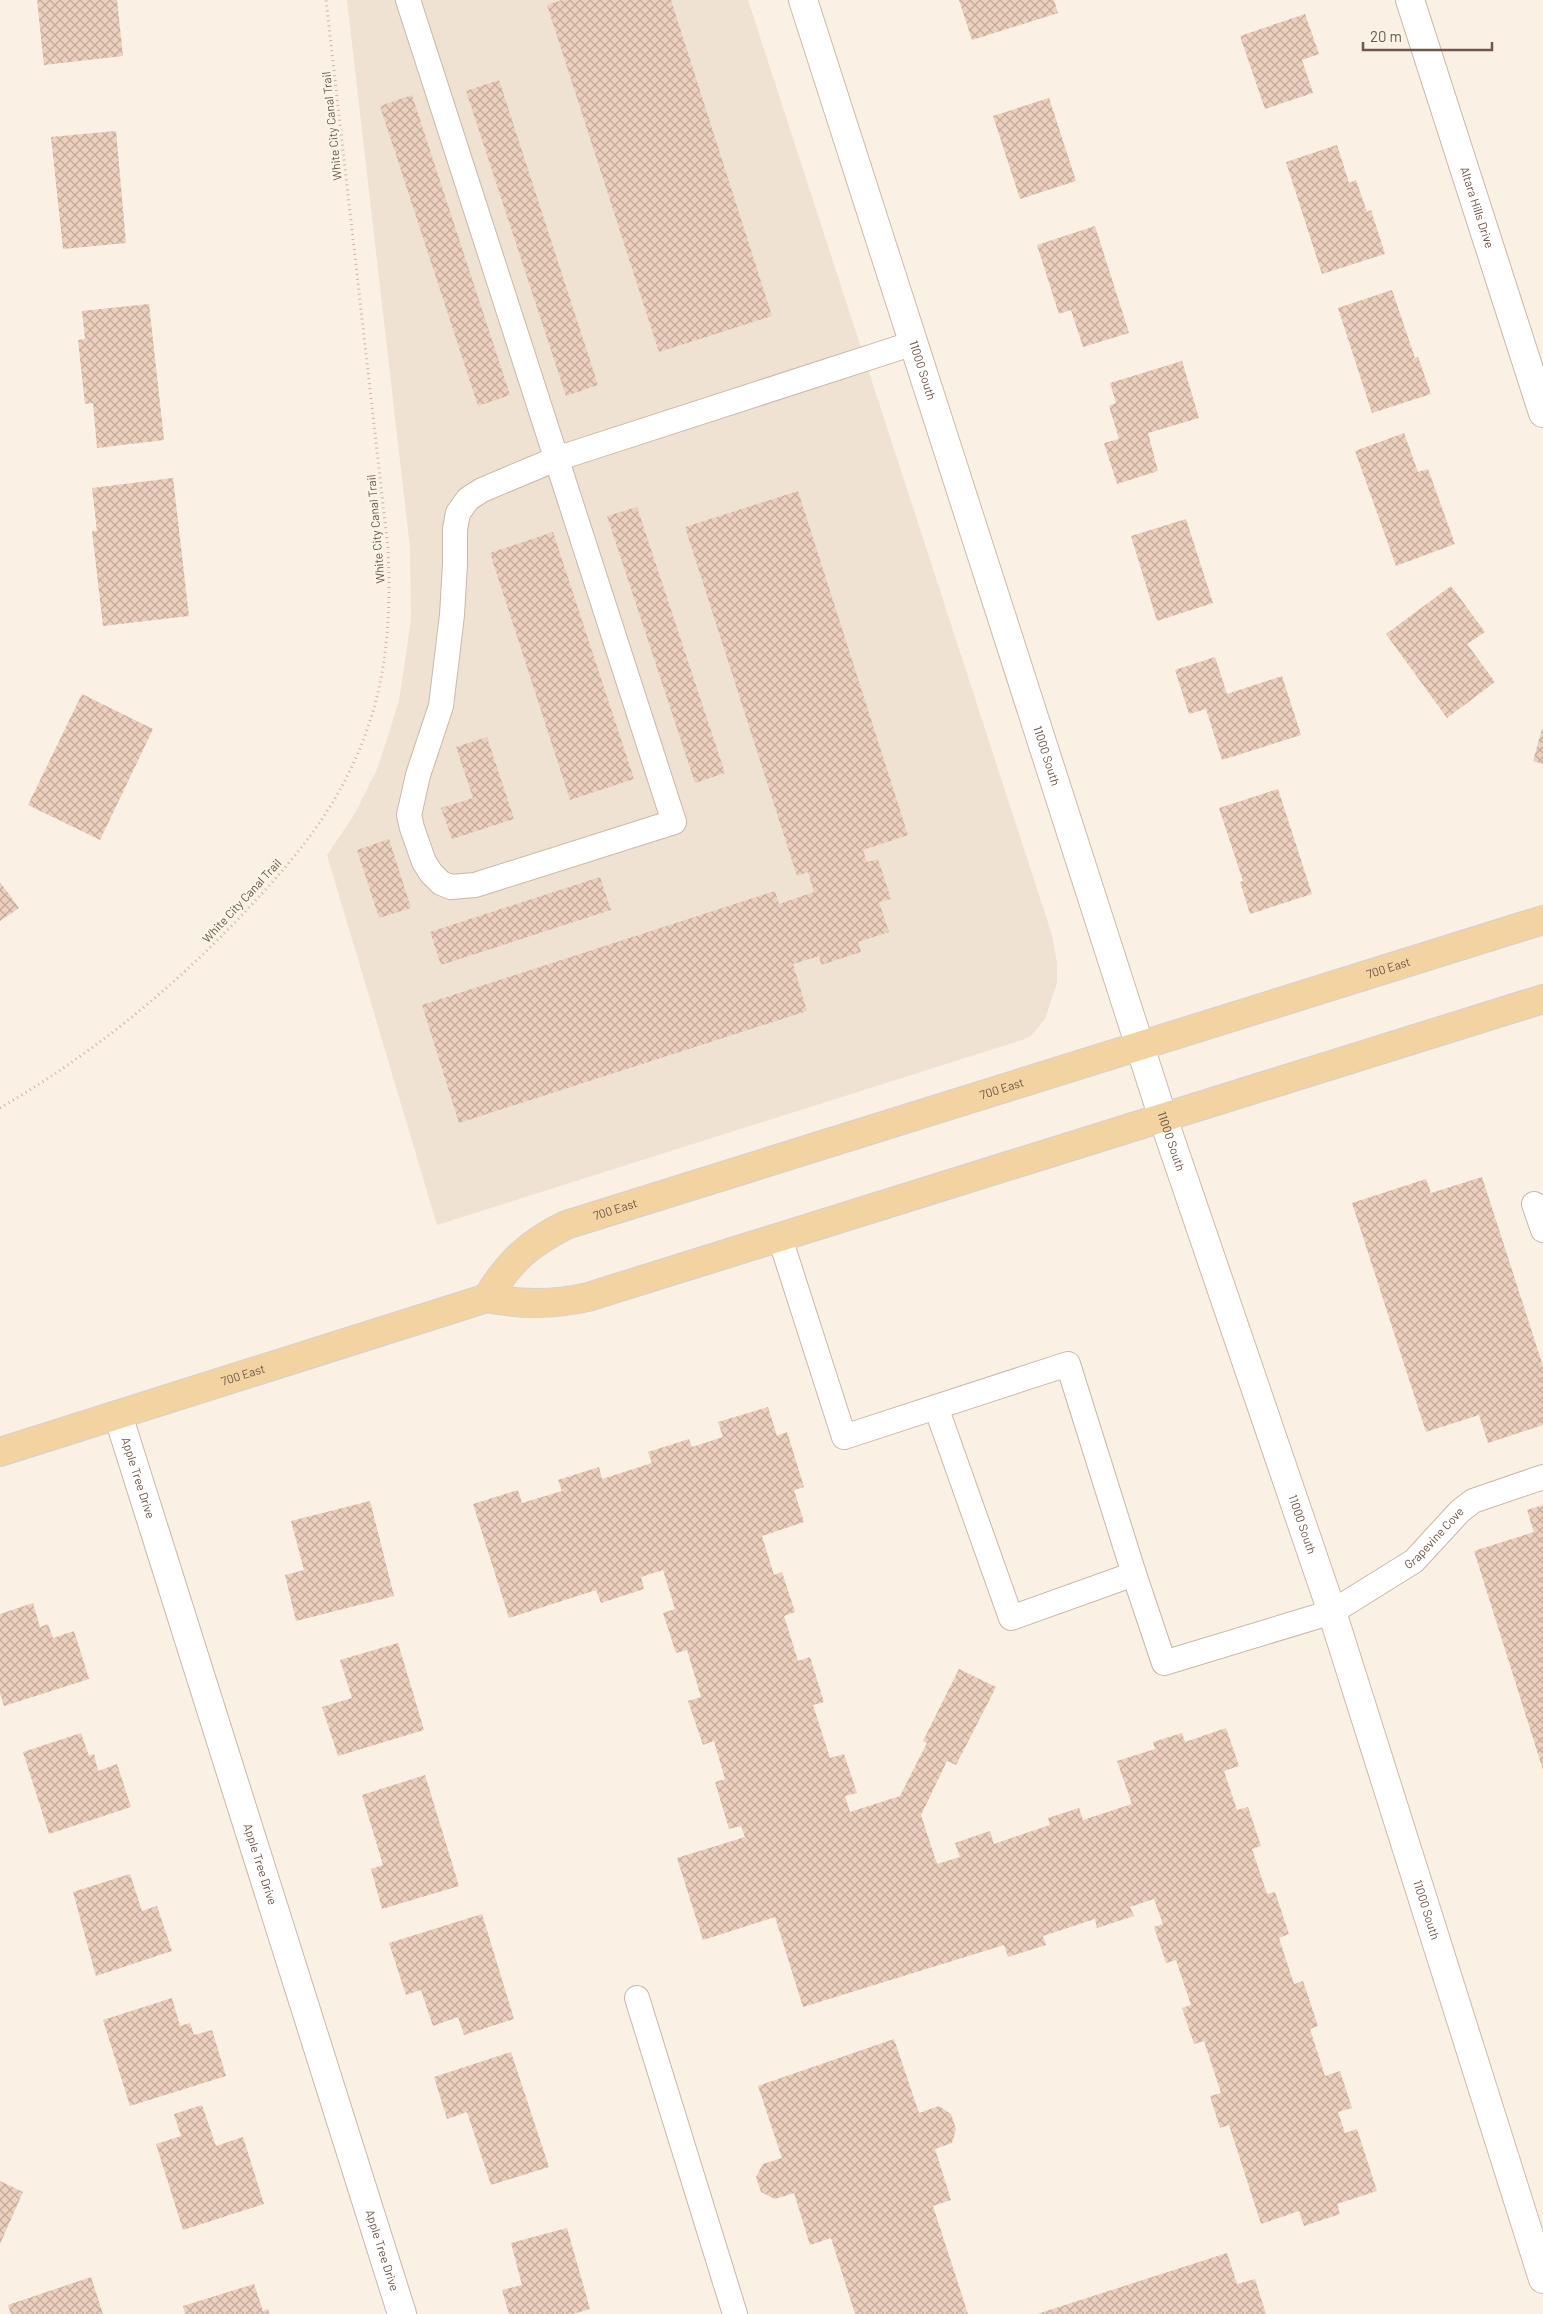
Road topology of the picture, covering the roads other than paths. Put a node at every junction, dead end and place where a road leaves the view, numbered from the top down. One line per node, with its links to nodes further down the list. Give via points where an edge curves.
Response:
1 (408, 0): 6 (lane)
2 (803, 0): 4 (street, 11000 South)
3 (1410, 0): 5 (street, Altara Hills Drive)
4 (914, 343): 6 (lane); 9 (street, 11000 South)
5 (1543, 413)
6 (556, 459): 6 (lane, via 674,822 475,885 451,887 441,883 424,862 409,815 418,775 441,706 452,615 454,529 458,513 468,499)
7 (1543, 920): 9 (main road, 700 East)
8 (1543, 999): 10 (main road, 700 East)
9 (1140, 1046): 10 (street, 11000 South); 14 (main road, 700 East, via 566,1225 542,1237 520,1254 501,1275)
10 (1163, 1118): 13 (main road, 700 East); 20 (street, 11000 South)
11 (1534, 1204): 12 (lane)
12 (1543, 1230)
13 (780, 1238): 14 (main road, 700 East, via 588,1297 536,1305); 15 (lane, via 844,1437)
14 (487, 1298): 16 (main road, 700 East)
15 (936, 1407): 19 (lane, via 1011,1618); 19 (lane, via 1068,1364)
16 (118, 1415): 17 (main road, 700 East); 23 (street, Apple Tree Drive)
17 (0, 1452)
18 (1543, 1477): 20 (lane, Grapevine Cove, via 1473,1501 1414,1562)
19 (1134, 1574): 20 (lane, Grapevine Cove, via 1164,1663)
20 (1332, 1612): 22 (street, 11000 South)
21 (637, 1998): 24 (lane)
22 (1543, 2279)
23 (402, 2314)
24 (735, 2314)

